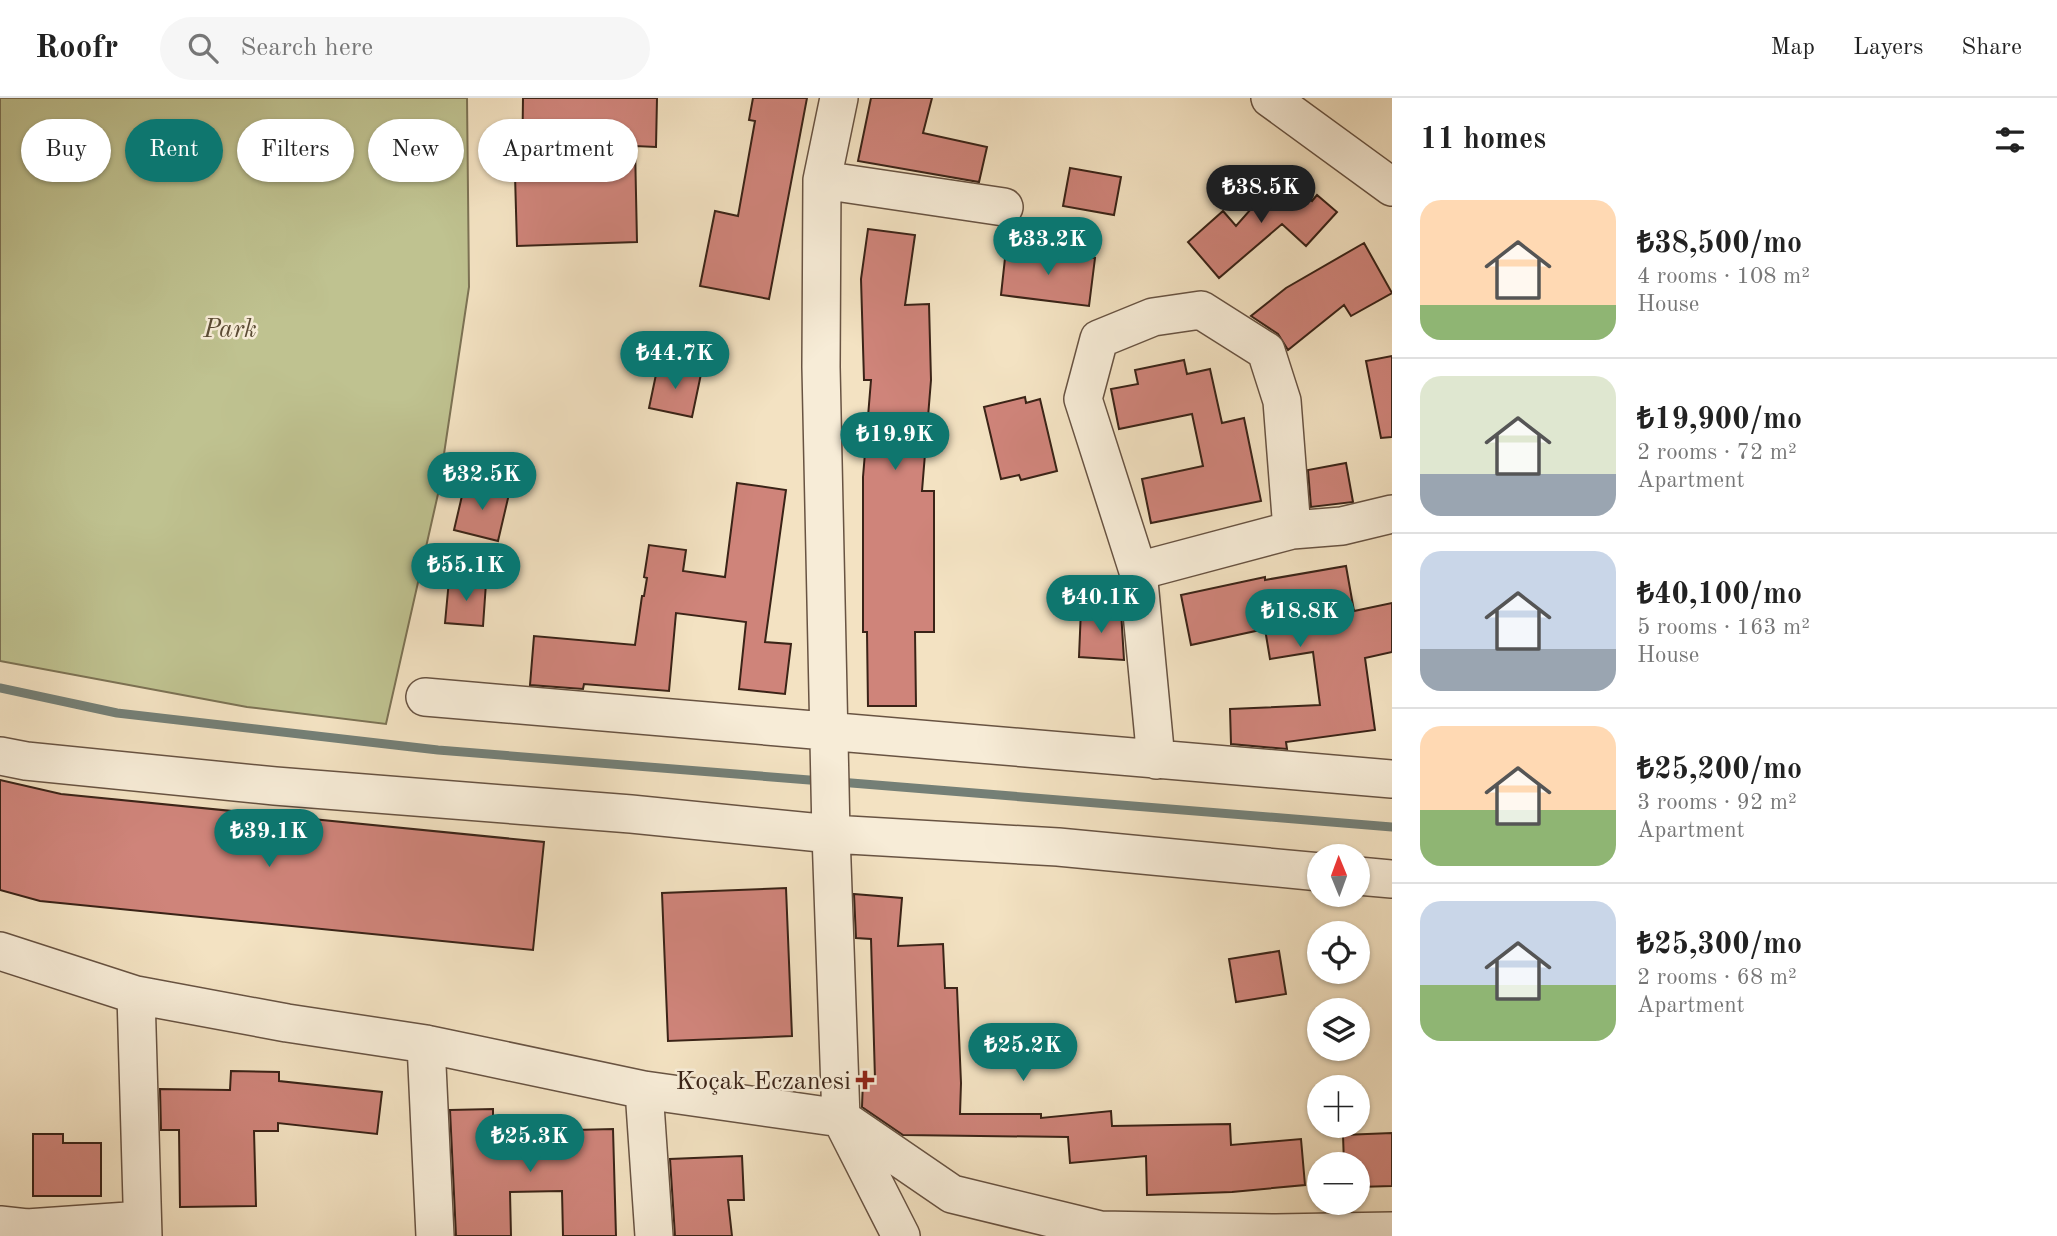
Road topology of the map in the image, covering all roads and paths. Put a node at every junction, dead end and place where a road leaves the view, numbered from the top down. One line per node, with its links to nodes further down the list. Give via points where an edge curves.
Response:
1 (839, 98): 3 (street)
2 (1270, 98): 4 (street)
3 (822, 180): 5 (street); 10 (street)
4 (1392, 187)
5 (1004, 207)
6 (1392, 514): 7 (street, via 1342,526)
7 (1292, 530): 8 (street); 8 (street, via 1282,401 1266,351 1201,310 1153,317 1099,338 1083,399)
8 (1138, 572): 12 (street)
9 (425, 697): 10 (street)
10 (829, 733): 12 (street); 14 (street)
11 (0, 756): 14 (street, via 275,786)
12 (1156, 760): 13 (street)
13 (1392, 779)
14 (831, 834): 15 (street, via 1058,847); 22 (street)
15 (1307, 871)
16 (1370, 877): 17 (street)
17 (1392, 879)
18 (0, 951): 19 (street)
19 (136, 995): 20 (street); 24 (street)
20 (426, 1044): 21 (street); 26 (street)
21 (644, 1090): 22 (street); 27 (street)
22 (841, 1118): 25 (street, via 953,1194 1100,1230); 28 (street)
23 (0, 1225): 24 (street)
24 (143, 1228)
25 (1392, 1231)
26 (435, 1236)
27 (654, 1236)
28 (901, 1236)

